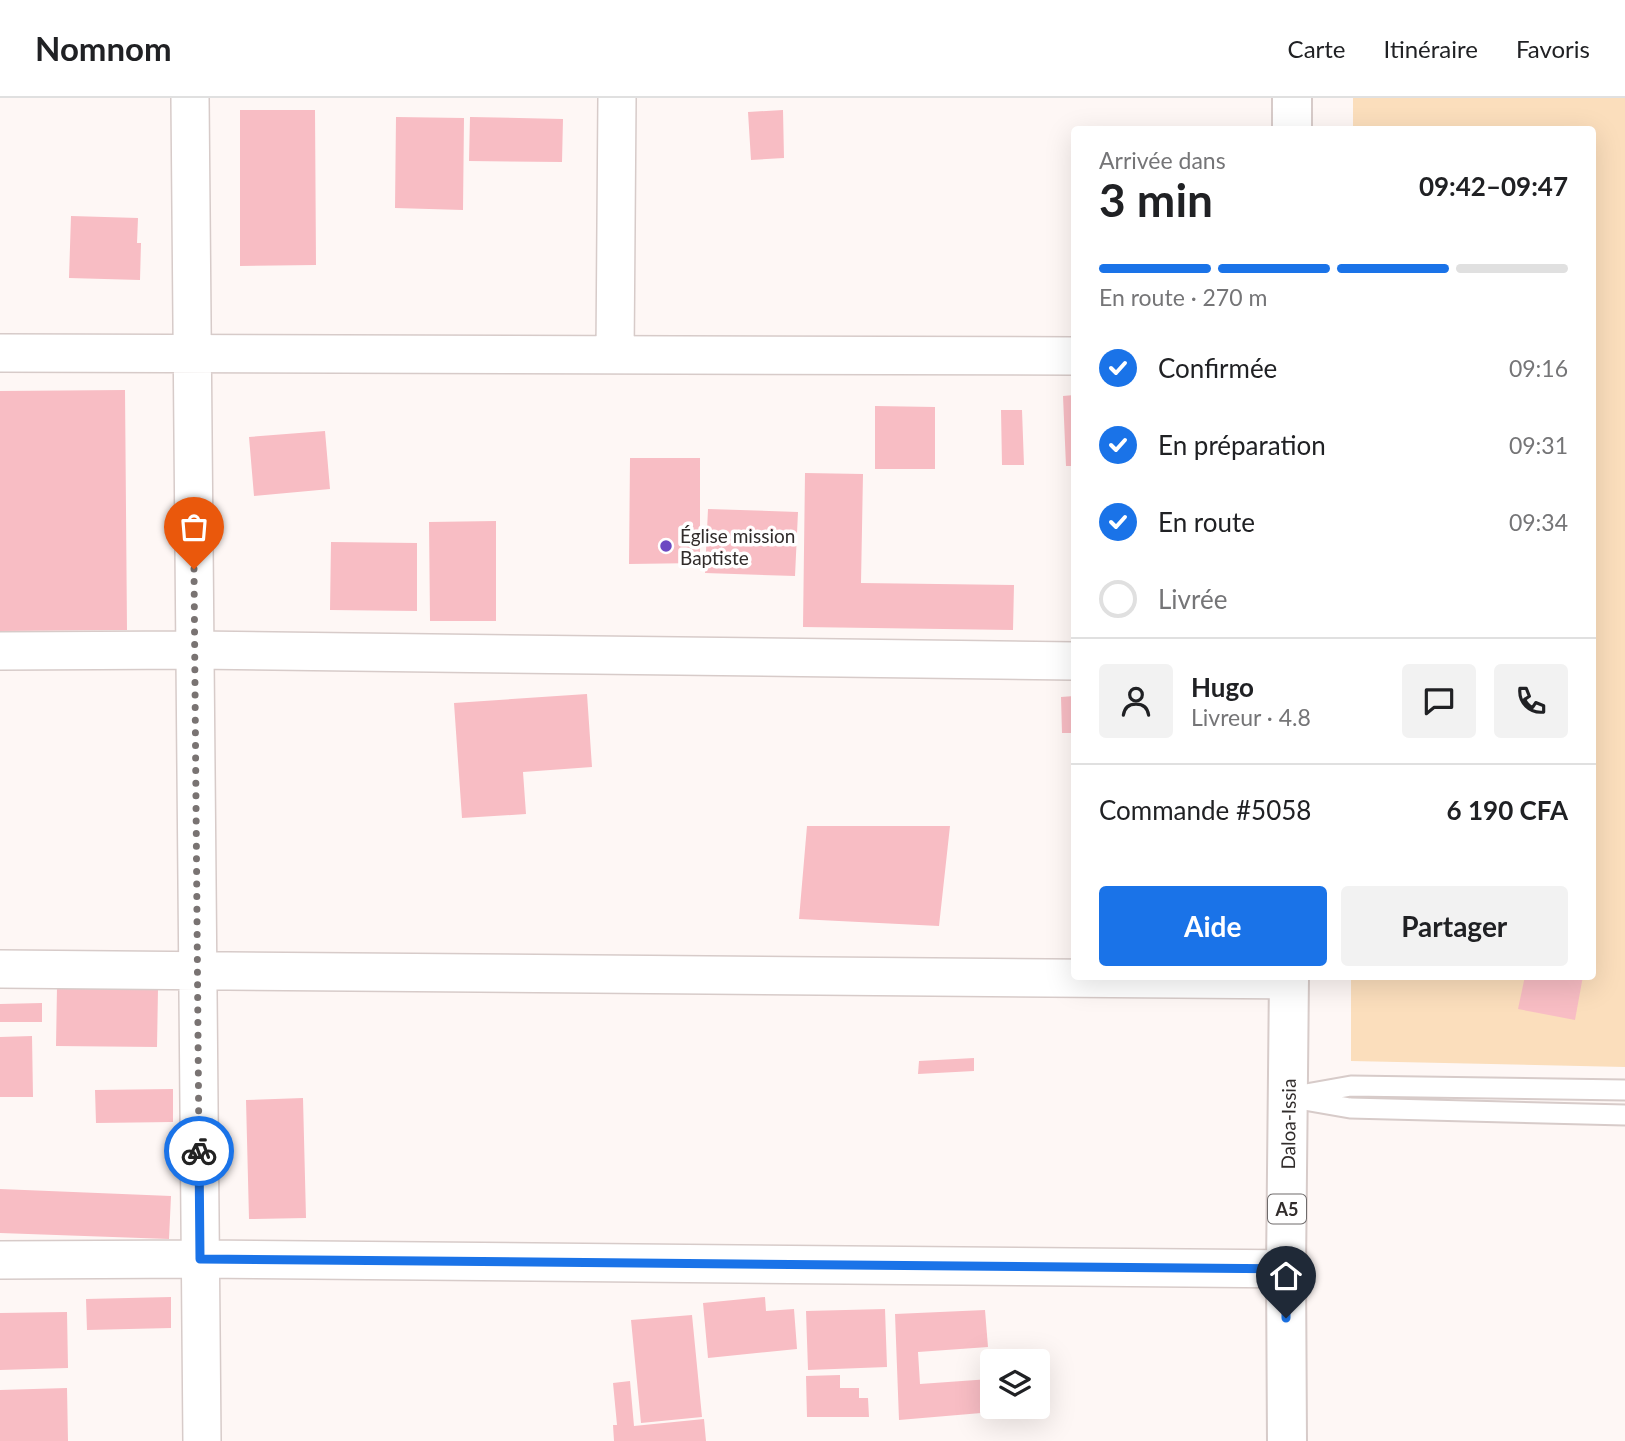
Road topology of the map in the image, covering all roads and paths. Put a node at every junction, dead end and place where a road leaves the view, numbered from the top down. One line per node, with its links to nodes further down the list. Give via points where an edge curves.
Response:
1 (190, 98): 6 (street)
2 (617, 98): 7 (street)
3 (1292, 98): 4 (main road)
4 (1292, 126)
5 (0, 353): 6 (street)
6 (192, 354): 7 (street); 9 (street)
7 (615, 355): 8 (street)
8 (1071, 356)
9 (195, 650): 10 (street); 11 (street); 13 (street)
10 (0, 651)
11 (1071, 661)
12 (0, 969): 13 (street)
13 (198, 972): 14 (street); 19 (street)
14 (1071, 977)
15 (1289, 980): 17 (main road, Daloa-Issia / A5)
16 (1625, 1090): 17 (lane, via 1351,1086)
17 (1289, 1097): 18 (lane, via 1350,1108); 21 (main road, Daloa-Issia / A5)
18 (1625, 1115)
19 (200, 1259): 20 (street); 21 (street); 22 (street)
20 (0, 1260)
21 (1286, 1269): 23 (main road, Daloa-Issia / A5)
22 (202, 1441)
23 (1287, 1441)

